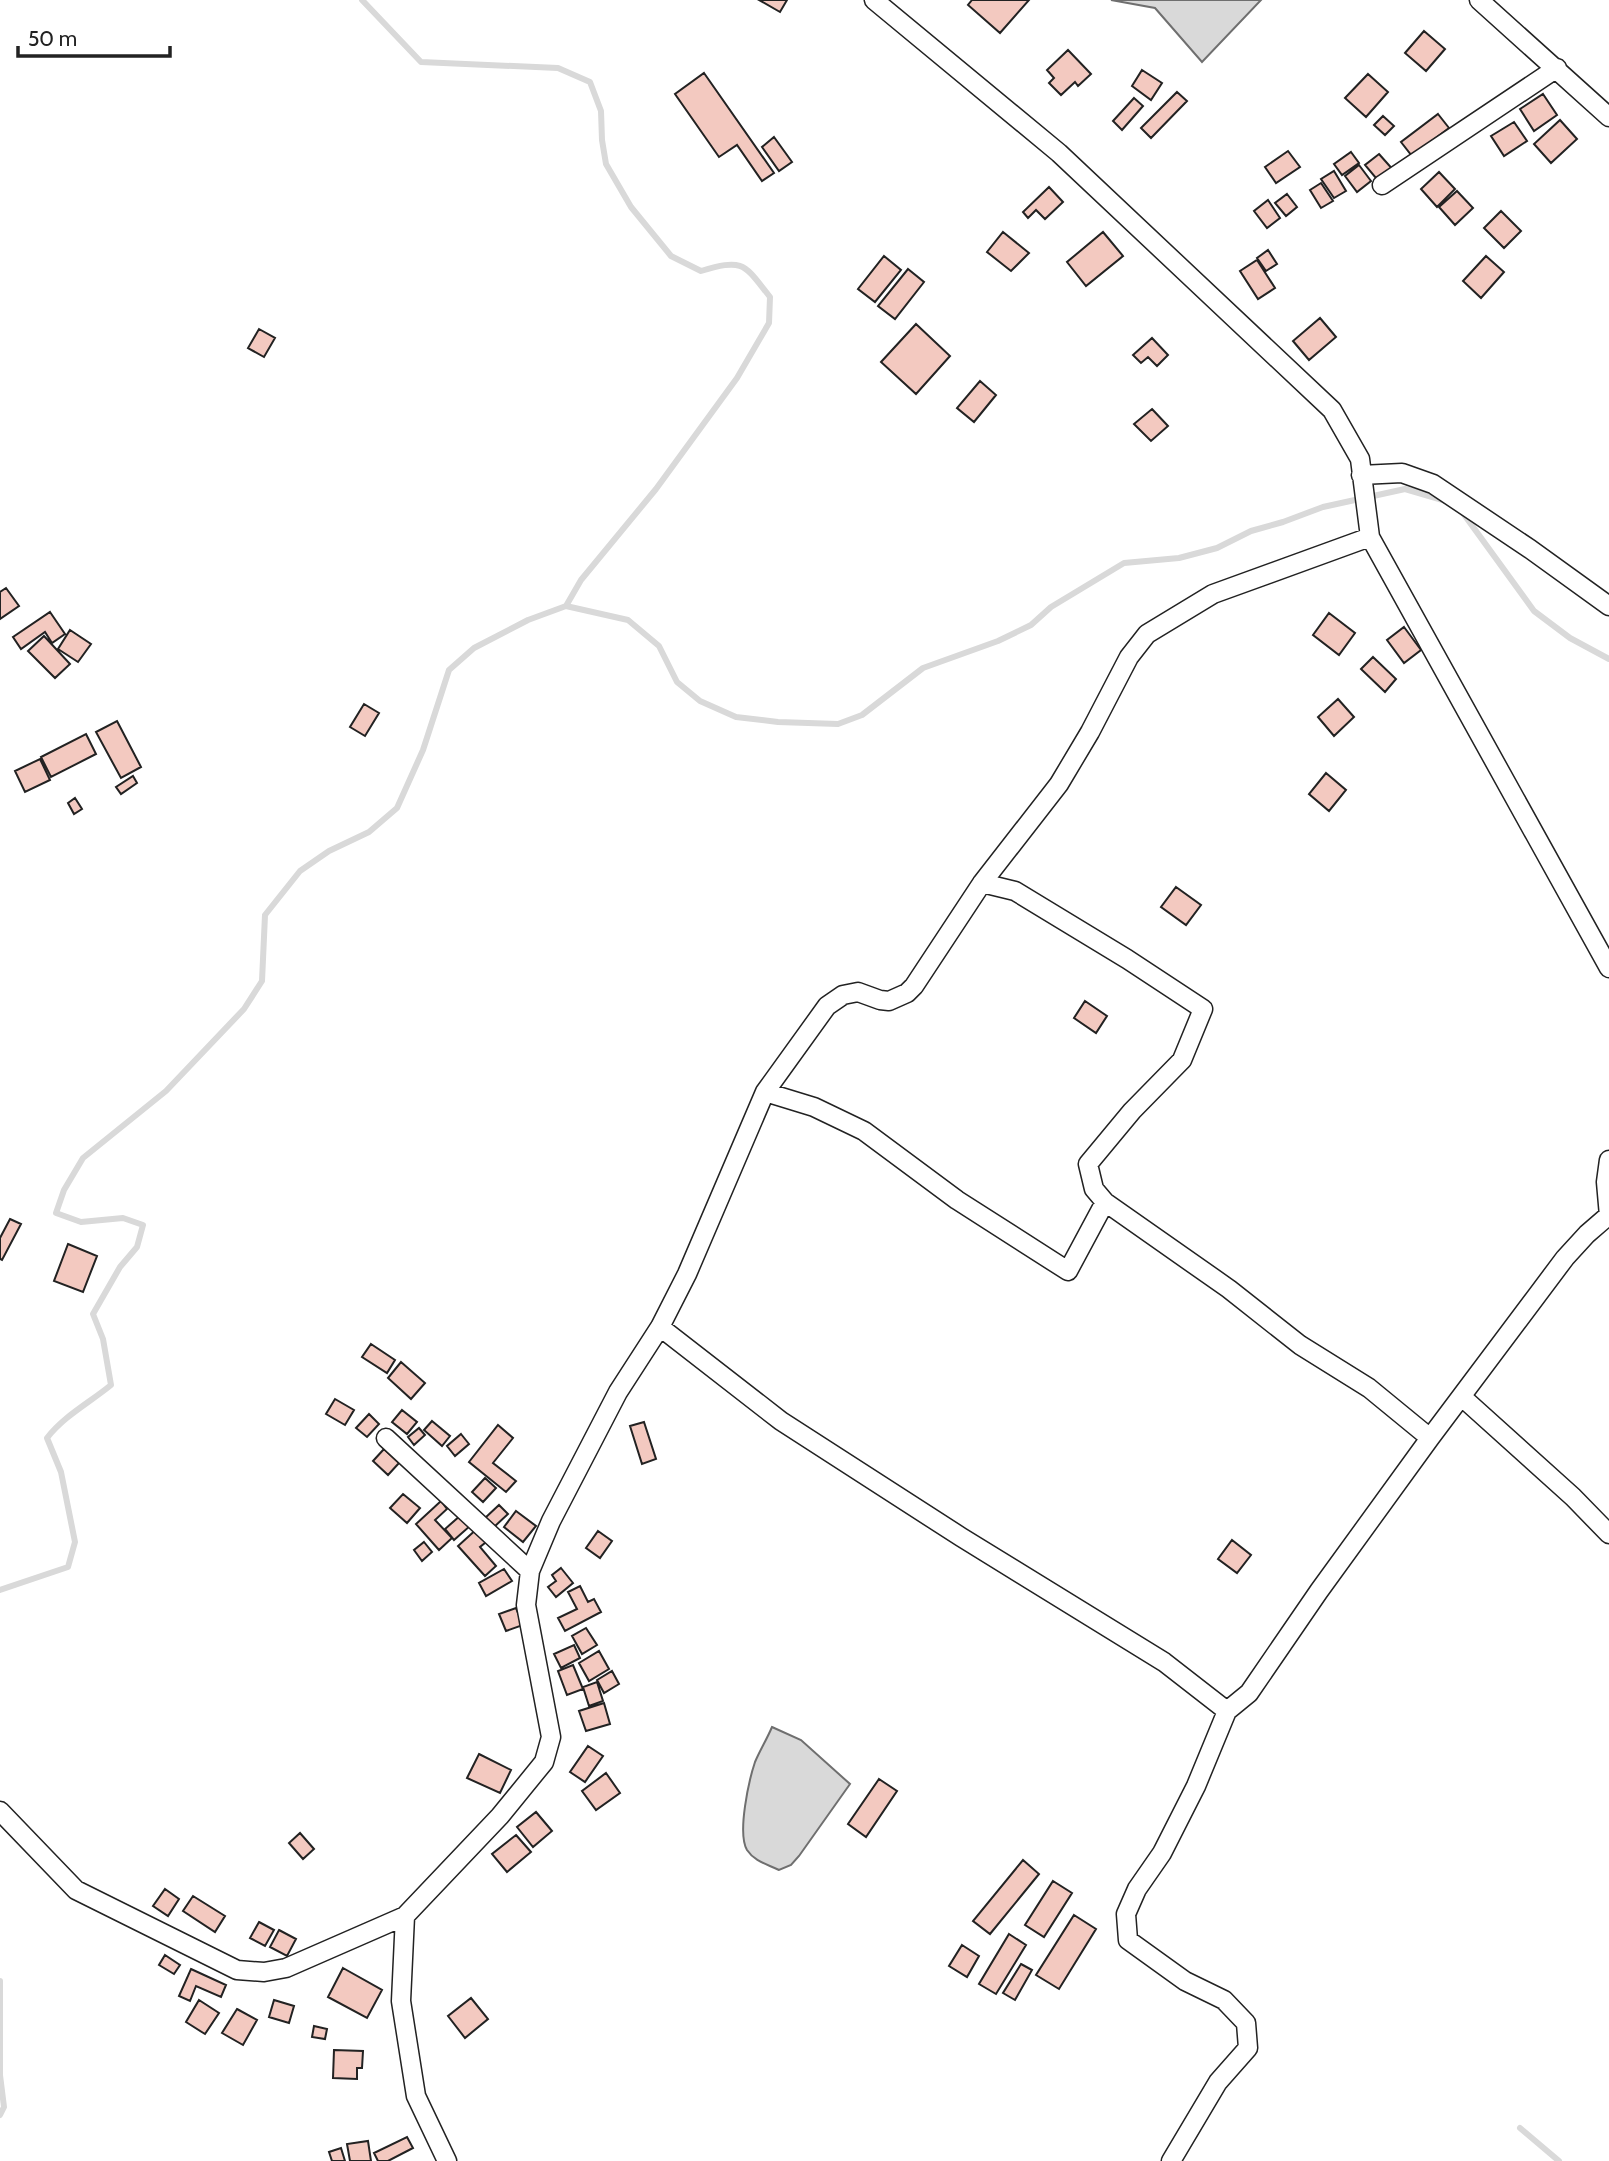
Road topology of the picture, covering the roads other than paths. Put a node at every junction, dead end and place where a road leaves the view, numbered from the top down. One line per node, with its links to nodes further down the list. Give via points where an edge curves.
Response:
1 (874, 0): 6 (street, via 1059,153 1332,410 1360,459)
2 (1479, 0): 3 (street)
3 (1557, 68): 4 (street); 5 (street)
4 (1609, 117)
5 (1382, 185)
6 (1362, 480): 7 (street); 8 (street, via 1402,473 1433,485)
7 (1368, 530): 9 (street, via 1213,594 1147,634 1129,657 1059,784); 10 (street)
8 (1609, 606)
9 (982, 883): 11 (street, via 907,993 889,1001 858,992 835,1000); 13 (street, via 1014,891 1203,1009 1182,1060 1088,1164 1094,1189)
10 (1609, 968)
11 (765, 1092): 13 (street, via 814,1107 864,1130 957,1200 1068,1271); 15 (street)
12 (1609, 1160): 14 (street)
13 (1105, 1202): 18 (street, via 1300,1345 1369,1388)
14 (1609, 1216): 16 (street, via 1565,1258)
15 (660, 1328): 20 (street, via 618,1392); 21 (street, via 781,1421 1164,1662)
16 (1462, 1397): 18 (street); 19 (street)
17 (386, 1438): 20 (street)
18 (1430, 1438): 21 (street, via 1249,1693)
19 (1609, 1534)
20 (530, 1571): 23 (street, via 526,1605 551,1737 544,1762 500,1816)
21 (1227, 1711): 25 (street, via 1196,1786 1126,1914 1128,1940 1185,1981 1224,2000 1246,2023 1248,2048 1218,2082)
22 (0, 1811): 23 (street, via 76,1890 237,1970 286,1968)
23 (405, 1916): 24 (street, via 401,2001 416,2096)
24 (447, 2161)
25 (1171, 2161)

